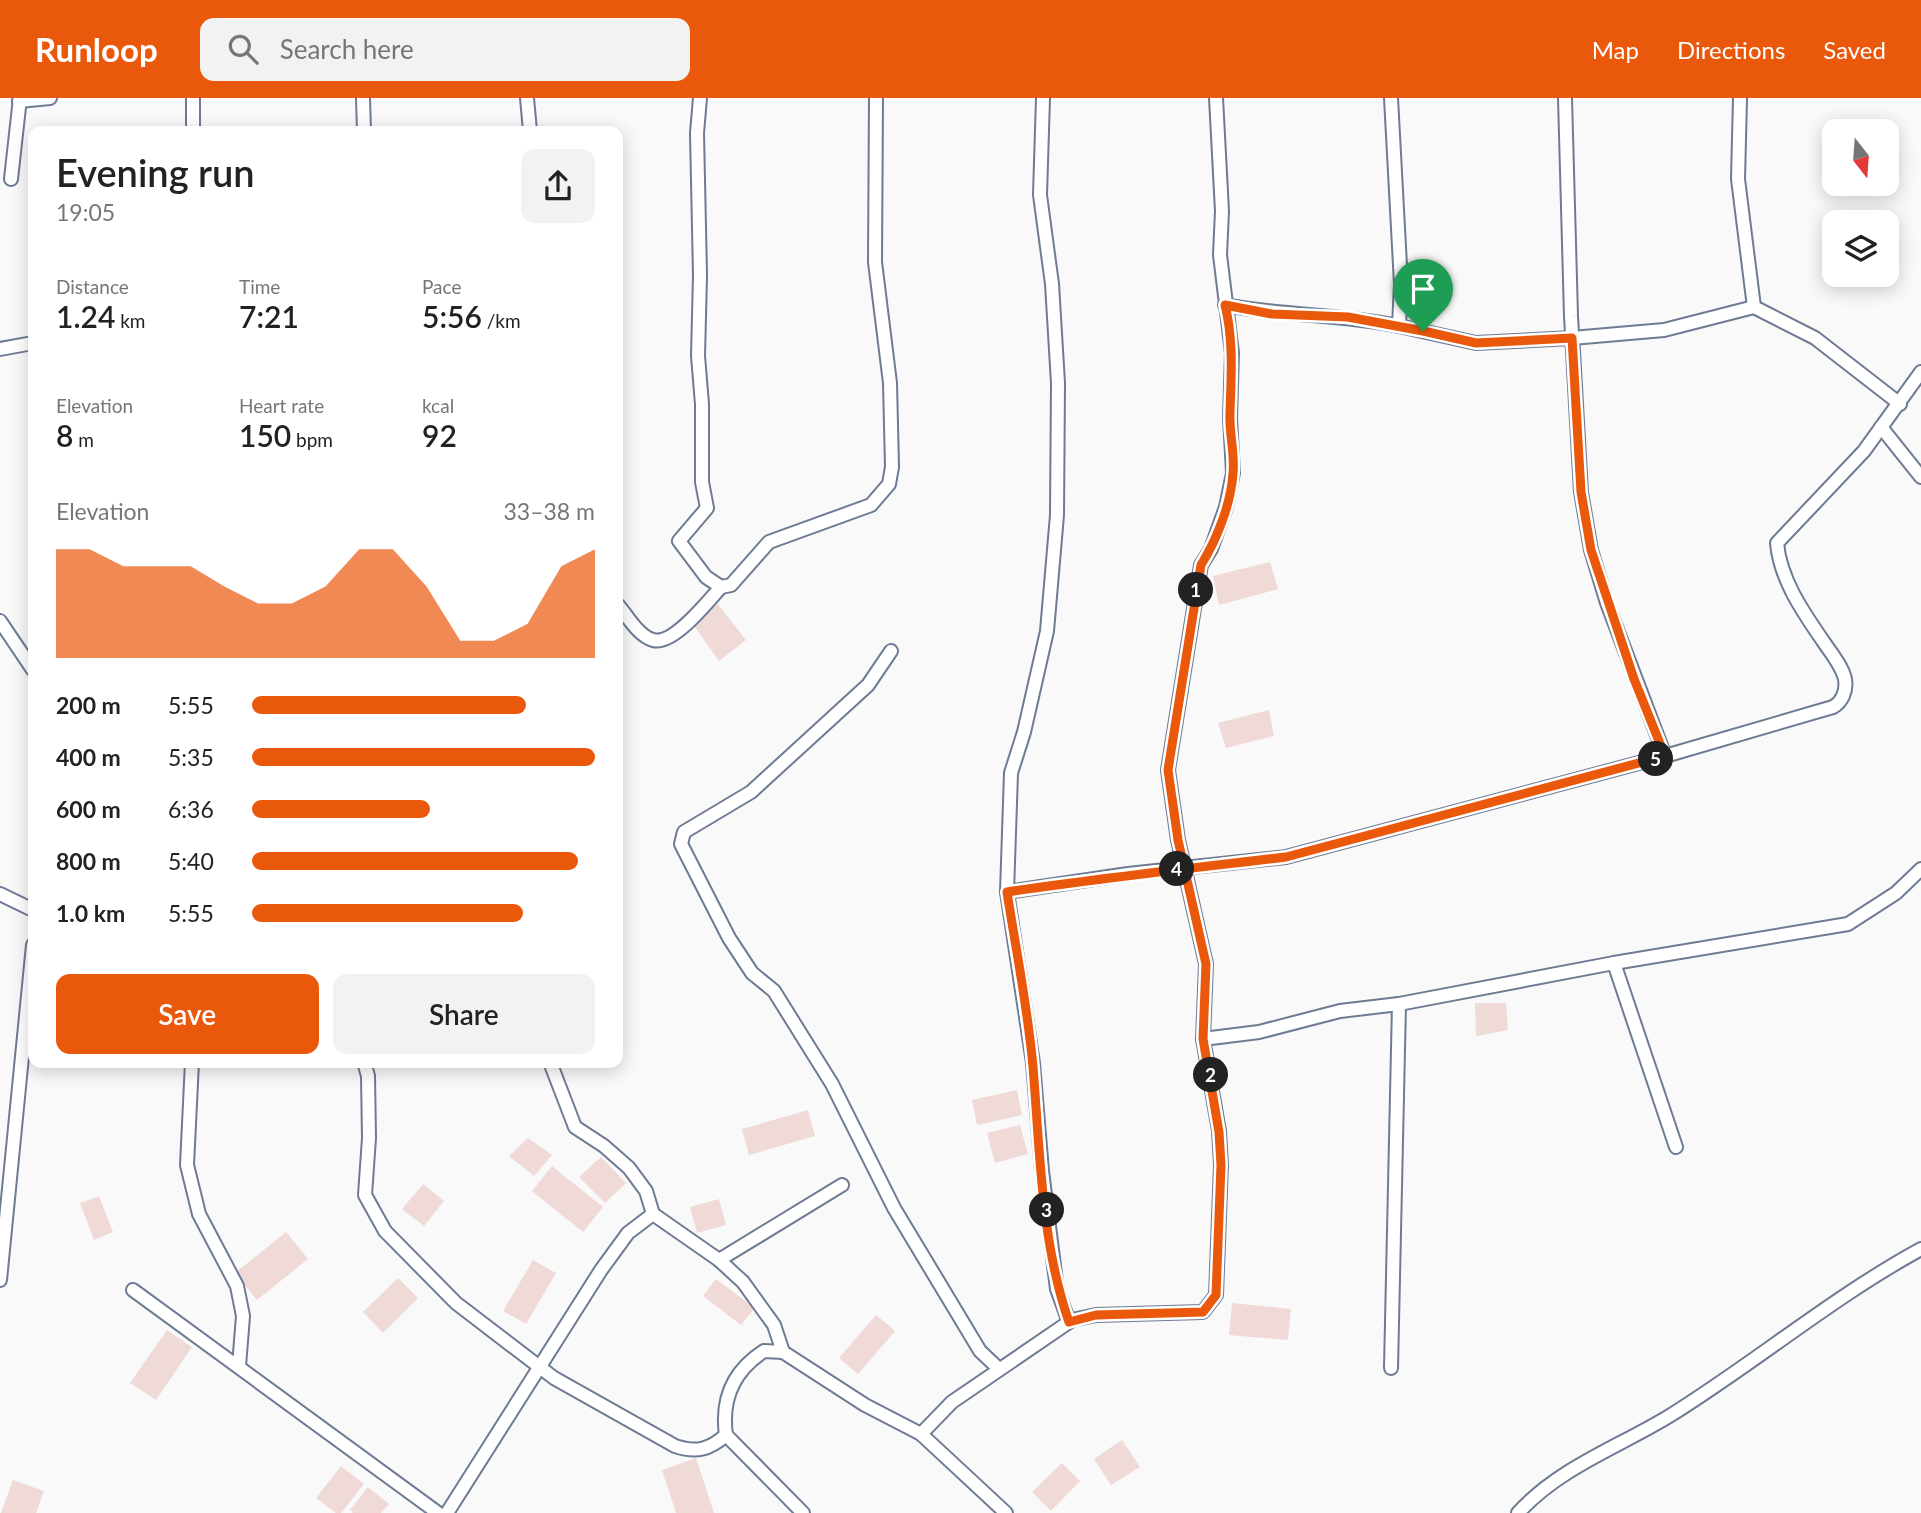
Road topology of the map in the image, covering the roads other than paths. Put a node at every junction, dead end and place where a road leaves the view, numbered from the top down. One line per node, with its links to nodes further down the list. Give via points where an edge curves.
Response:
1 (50, 98): 12 (street)
2 (193, 98): 13 (street)
3 (363, 98): 14 (street)
4 (527, 98): 15 (street)
5 (700, 98): 27 (street, via 696,133 698,356 707,508 679,541 706,577)
6 (876, 98): 27 (street, via 875,262 890,383 889,484 871,505 769,542 731,585)
7 (1043, 98): 35 (street, via 1040,195 1058,383 1057,515 1047,631 1011,773)
8 (1216, 98): 17 (street)
9 (1391, 98): 19 (street)
10 (1565, 98): 20 (street)
11 (1740, 98): 18 (street, via 1738,178)
12 (19, 100): 16 (street)
13 (192, 126)
14 (365, 126)
15 (530, 126)
16 (11, 179)
17 (1225, 305): 19 (street); 33 (street, via 1232,353 1233,474 1226,508 1201,565 1168,770)
18 (1754, 307): 20 (street, via 1664,330); 24 (street, via 1815,338)
19 (1399, 326): 20 (street, via 1476,343)
20 (1572, 338): 32 (street, via 1581,492 1591,550)
21 (28, 344): 22 (street)
22 (0, 349)
23 (1921, 372): 24 (street)
24 (1900, 404): 25 (street)
25 (1881, 427): 26 (street); 32 (street, via 1777,543 1788,585 1846,680 1839,703)
26 (1921, 477)
27 (721, 587): 28 (street, via 680,631 664,639 653,640 641,632)
28 (623, 611)
29 (0, 621): 31 (street)
30 (891, 651): 56 (street, via 869,685 751,792 684,832 681,844 729,938 752,973 774,991 832,1084 901,1220 979,1351)
31 (28, 663)
32 (1665, 756): 33 (street, via 1312,851)
33 (1186, 868): 35 (street); 41 (street, via 1206,964)
34 (1921, 869): 38 (street, via 1896,894 1848,924)
35 (1007, 892): 52 (street, via 1057,1289)
36 (0, 894): 37 (street)
37 (28, 908)
38 (1614, 963): 40 (street); 45 (street)
39 (28, 996): 50 (street)
40 (1399, 1004): 41 (street); 57 (street)
41 (1203, 1039): 52 (street, via 1220,1154 1216,1295 1203,1312 1096,1315)
42 (192, 1068): 55 (street, via 187,1165 200,1214 237,1286 243,1316)
43 (366, 1068): 54 (street, via 369,1138 365,1195 374,1214 456,1303)
44 (552, 1068): 47 (street, via 575,1127 629,1168 646,1191)
45 (1676, 1147)
46 (842, 1185): 49 (street)
47 (653, 1214): 49 (street); 54 (street, via 628,1233)
48 (1921, 1249): 64 (street, via 1828,1305 1670,1415 1572,1469)
49 (719, 1260): 53 (street, via 743,1282 766,1315)
50 (0, 1280)
51 (133, 1290): 55 (street)
52 (1069, 1322): 56 (street)
53 (783, 1352): 58 (street, via 865,1405); 59 (street, via 764,1351 737,1374 725,1407)
54 (538, 1365): 59 (street, via 675,1446 703,1450); 61 (street)
55 (239, 1366): 60 (street)
56 (998, 1368): 58 (street, via 952,1402)
57 (1391, 1368)
58 (921, 1434): 63 (street)
59 (726, 1435): 62 (street)
60 (438, 1513)
61 (447, 1513)
62 (803, 1513)
63 (1006, 1513)
64 (1518, 1513)

